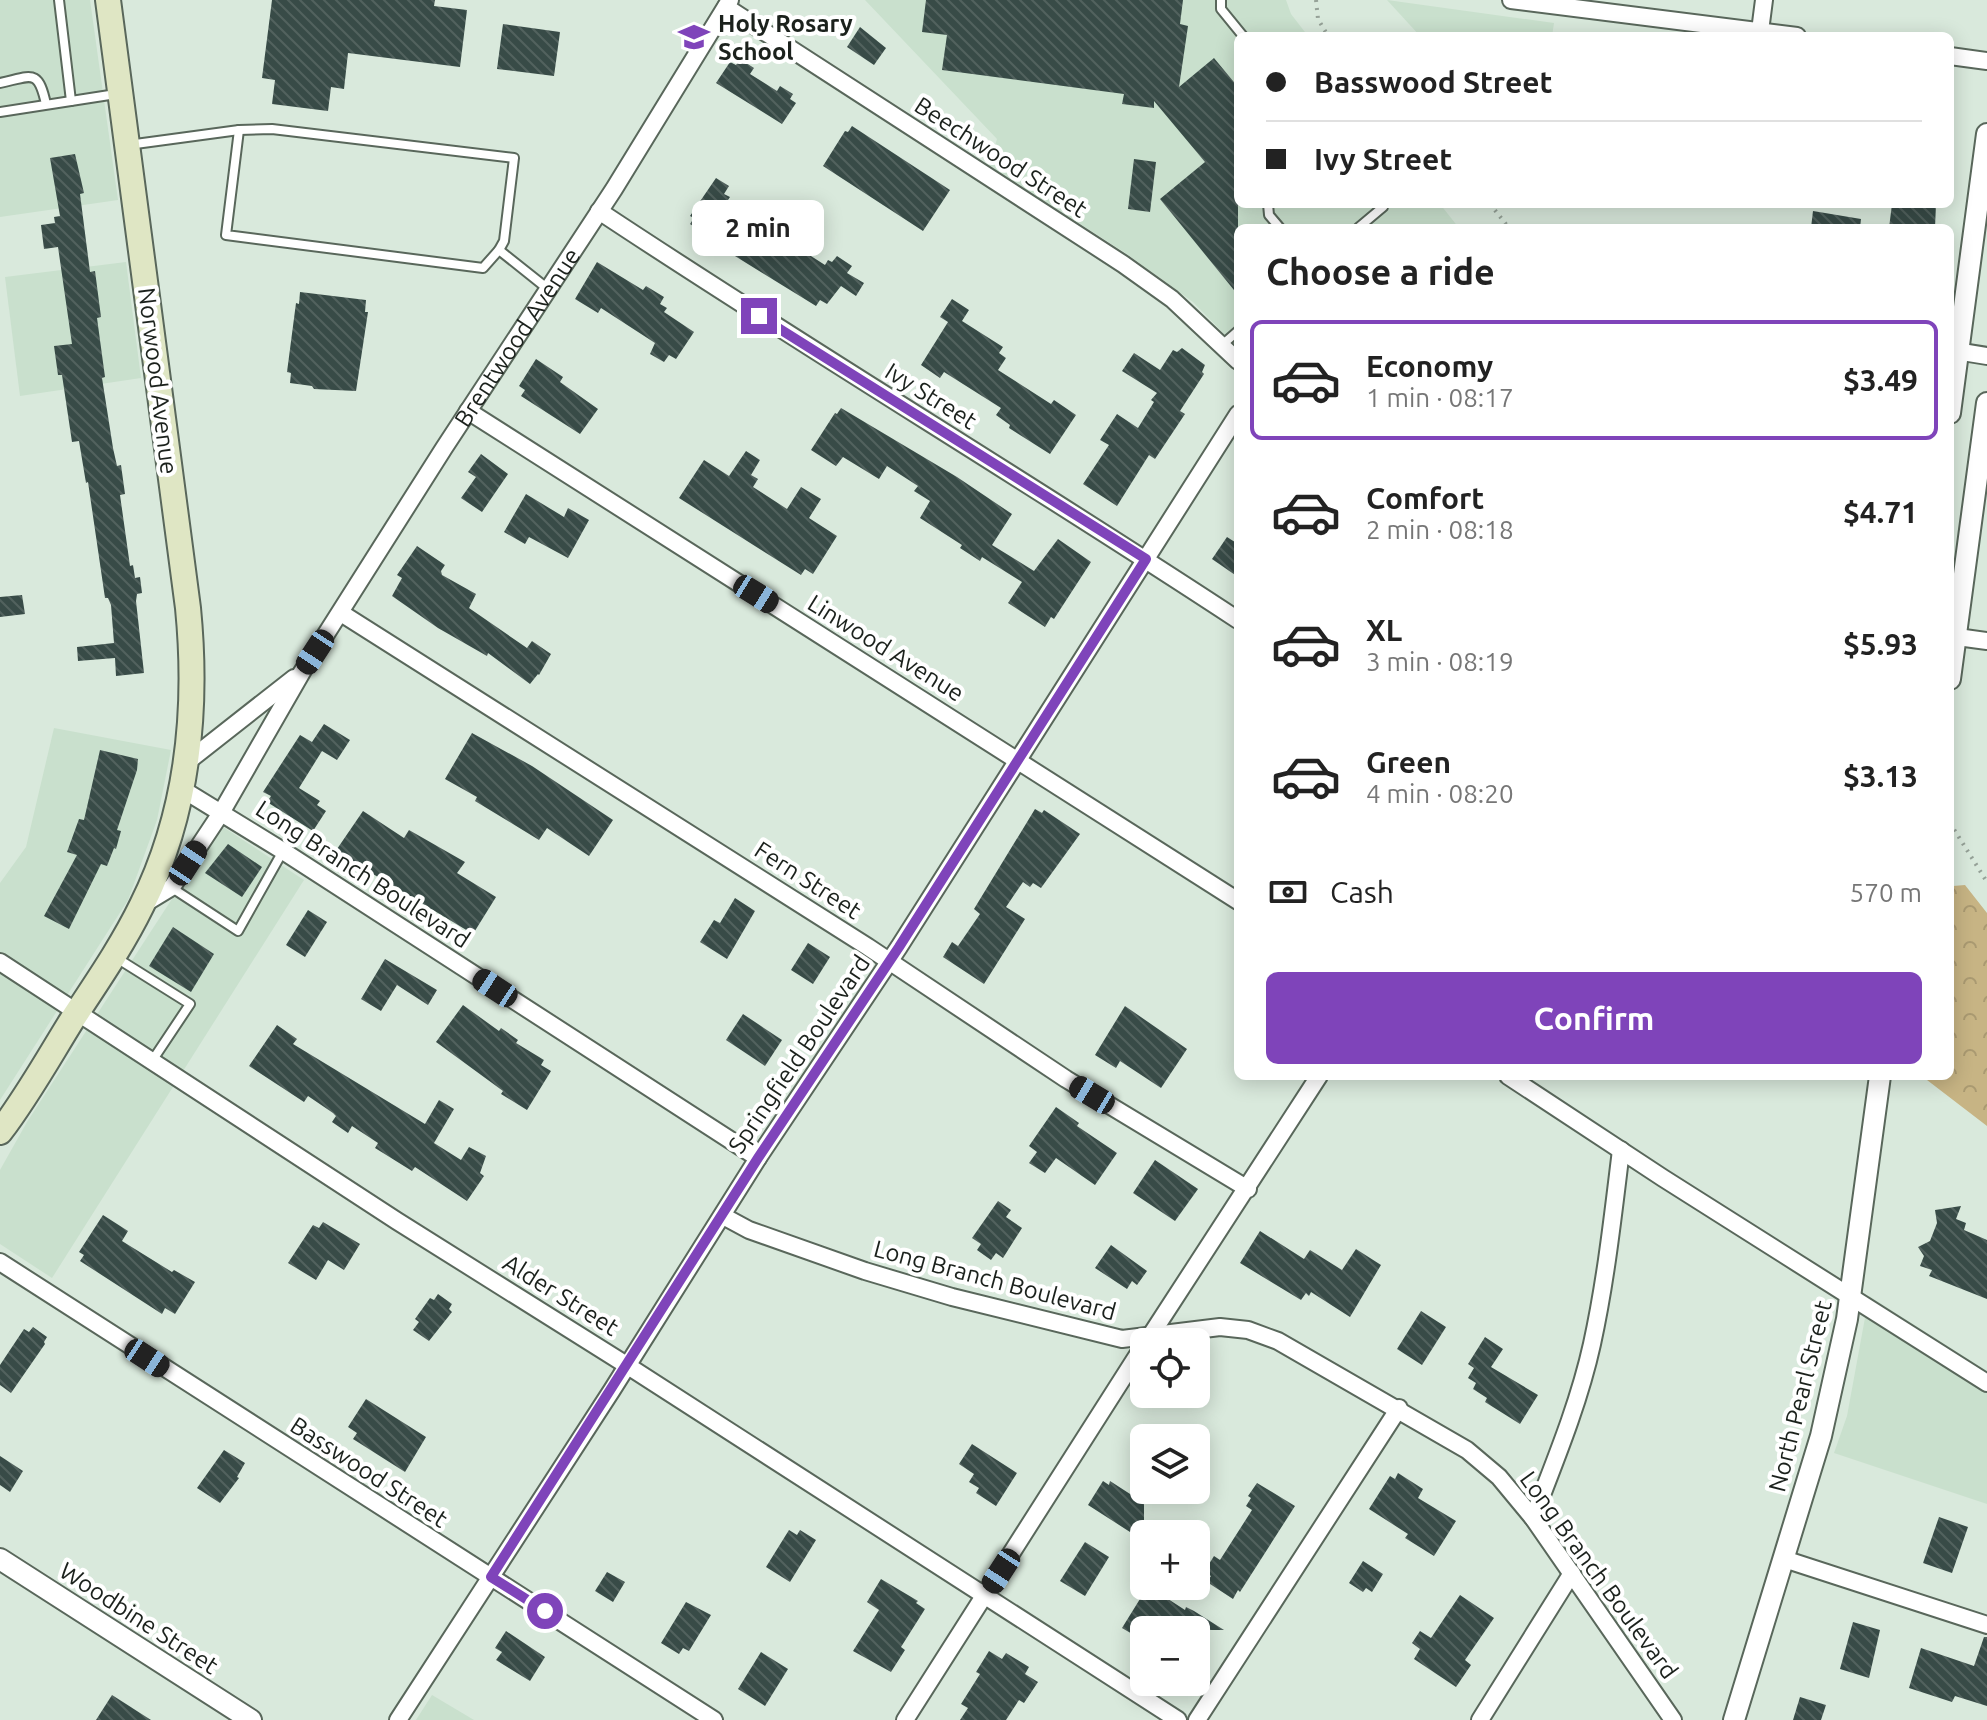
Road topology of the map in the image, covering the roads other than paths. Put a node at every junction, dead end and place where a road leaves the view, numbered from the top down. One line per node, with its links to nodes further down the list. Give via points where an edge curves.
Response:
1 (59, 0): 14 (lane)
2 (108, 0): 13 (main road, Norwood Avenue)
3 (1221, 0): 8 (lane, via 1221,9)
4 (1511, 0): 7 (street)
5 (1764, 0): 7 (street)
6 (728, 4): 21 (street, Brentwood Avenue); 26 (street, Beechwood Street, via 1123,264)
7 (1760, 31): 9 (street)
8 (1240, 32)
9 (1767, 32)
10 (1954, 57): 11 (street)
11 (1987, 61)
12 (0, 83): 15 (lane, via 37,79)
13 (121, 93): 14 (lane); 19 (main road, Norwood Avenue)
14 (71, 101): 15 (lane)
15 (46, 104): 16 (lane)
16 (0, 112)
17 (239, 130): 19 (lane); 23 (lane, via 272,129 514,158); 23 (lane, via 226,235 483,268)
18 (1987, 134): 27 (street)
19 (127, 145): 41 (main road, Norwood Avenue, via 190,634 193,683)
20 (1382, 208): 22 (lane)
21 (599, 211): 24 (street, Brentwood Avenue); 33 (street, Ivy Street)
22 (1363, 224)
23 (499, 250): 24 (lane)
24 (548, 289): 31 (street, Brentwood Avenue)
25 (1234, 334): 26 (lane)
26 (1222, 345): 29 (street, Beechwood Street)
27 (1954, 351): 28 (street)
28 (1987, 356)
29 (1234, 357)
30 (1987, 403): 36 (street)
31 (468, 411): 34 (street, Brentwood Avenue); 40 (street, Linwood Avenue)
32 (1234, 420): 33 (street, Springfield Boulevard)
33 (1146, 559): 35 (street, Ivy Street); 40 (street, Springfield Boulevard)
34 (341, 613): 39 (street, Brentwood Avenue); 48 (street, Fern Street)
35 (1234, 617)
36 (1954, 629)
37 (1954, 636): 38 (street)
38 (1987, 641)
39 (302, 672): 41 (street, Brentwood Avenue); 43 (street, Brentwood Avenue)
40 (1018, 761): 46 (street, Linwood Avenue); 48 (street, Springfield Boulevard)
41 (187, 762): 42 (main road, Brentwood Avenue)
42 (182, 789): 43 (street, Long Branch Boulevard); 45 (main road, Brentwood Avenue)
43 (221, 813): 44 (street, Long Branch Boulevard); 45 (street, Brentwood Avenue)
44 (283, 851): 45 (lane, via 238,931); 57 (street, Long Branch Boulevard)
45 (163, 884): 47 (main road, Brentwood Avenue, via 142,905)
46 (1234, 898)
47 (115, 956): 50 (main road, Brentwood Avenue); 51 (lane, via 190,1004)
48 (890, 961): 57 (street, Springfield Boulevard); 58 (street, Fern Street, via 1066,1079)
49 (0, 962): 50 (street, Alder Street)
50 (78, 1011): 51 (street, Alder Street); 55 (main road, Brentwood Avenue)
51 (152, 1061): 65 (street, Alder Street)
52 (1316, 1080): 58 (street)
53 (1514, 1080): 56 (street)
54 (1879, 1080): 61 (street, North Pearl Street)
55 (1, 1133)
56 (1621, 1150): 61 (street); 69 (street, via 1592,1347)
57 (758, 1158): 59 (street, Springfield Boulevard)
58 (1248, 1189): 62 (street)
59 (723, 1216): 64 (street, Long Branch Boulevard, via 749,1230 952,1297); 65 (street, Springfield Boulevard)
60 (0, 1262): 73 (street, Basswood Street)
61 (1851, 1297): 67 (street); 71 (street, North Pearl Street, via 1821,1436)
62 (1155, 1328)
63 (1210, 1329): 68 (street, Long Branch Boulevard, via 1248,1330 1278,1341)
64 (1130, 1340)
65 (628, 1366): 73 (street, Springfield Boulevard); 74 (street, Alder Street)
66 (1130, 1367): 74 (street)
67 (1987, 1383)
68 (1399, 1408): 69 (street, Long Branch Boulevard, via 1467,1450 1499,1477); 81 (street)
69 (1533, 1518): 72 (street, Long Branch Boulevard)
70 (0, 1559): 76 (street, Woodbine Street)
71 (1784, 1559): 75 (street); 84 (street, North Pearl Street)
72 (1572, 1573): 82 (street); 83 (street, Long Branch Boulevard)
73 (491, 1577): 77 (street, Springfield Boulevard); 78 (street, Basswood Street)
74 (985, 1596): 79 (street); 80 (street, Alder Street)
75 (1987, 1625)
76 (251, 1720)
77 (398, 1720)
78 (714, 1720)
79 (905, 1720)
80 (1178, 1720)
81 (1197, 1720)
82 (1480, 1720)
83 (1673, 1720)
84 (1734, 1720)

